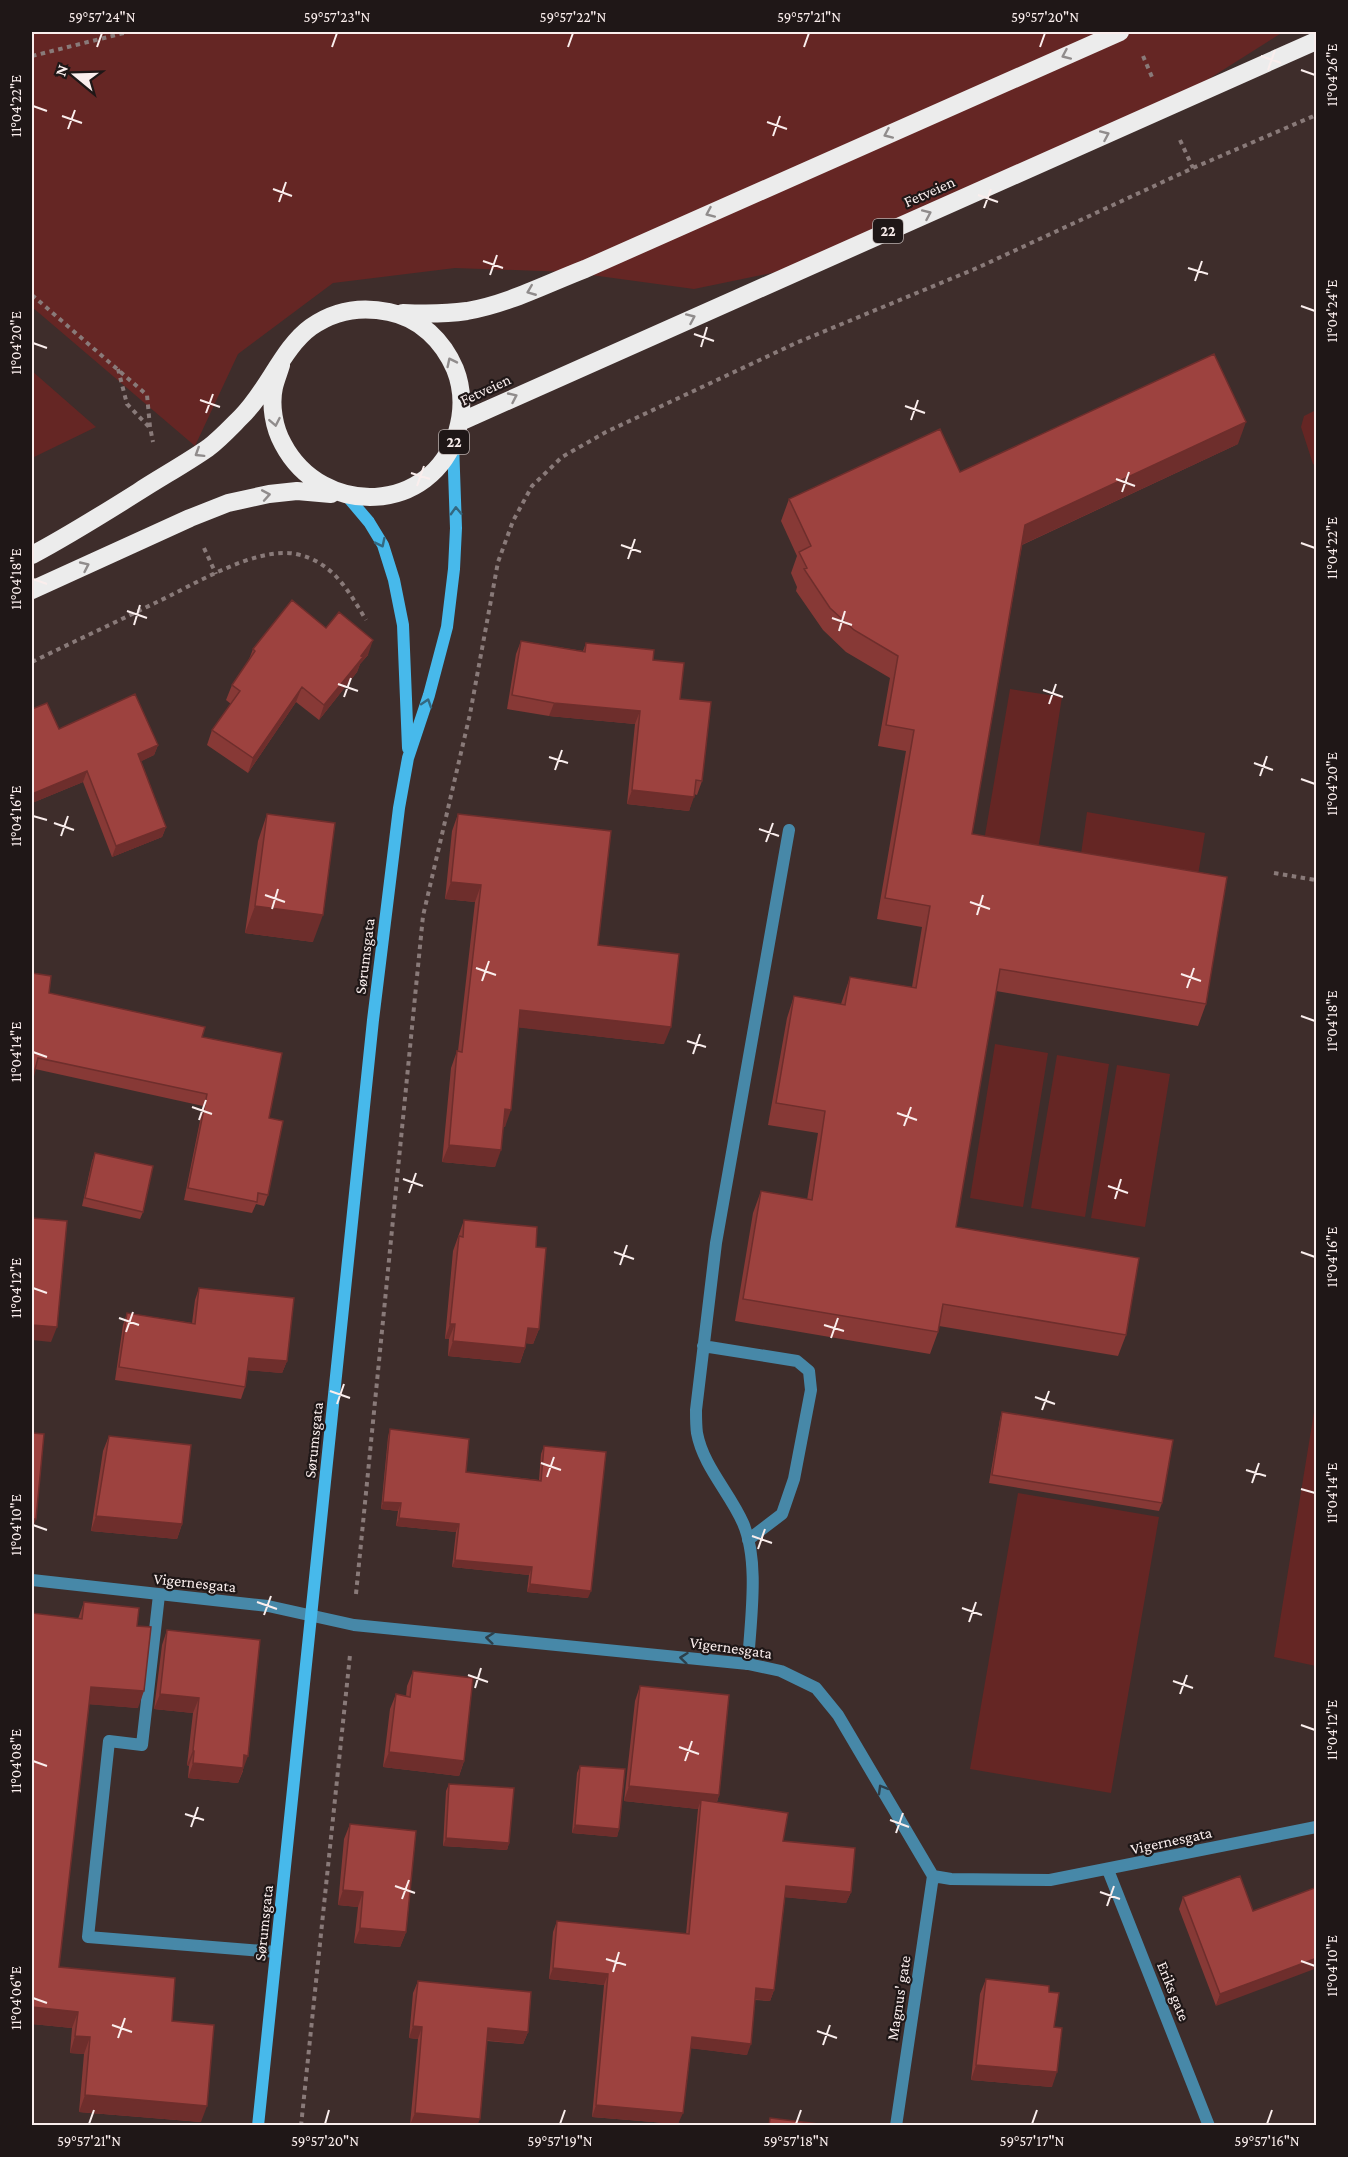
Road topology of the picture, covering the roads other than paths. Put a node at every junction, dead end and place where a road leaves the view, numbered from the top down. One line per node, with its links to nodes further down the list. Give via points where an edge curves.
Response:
1 (1120, 32): 3 (highway, 22, one-way to 3, via 506,301 437,314)
2 (1317, 41): 5 (highway, Fetveien / 22, one-way to 2)
3 (398, 313): 4 (highway, 22, via 352,309 329,316 309,328); 5 (highway, 22, one-way to 3, via 462,399 449,356 436,338)
4 (281, 365): 7 (highway, 22, one-way to 7, via 274,388 273,412 278,435 305,475 324,488); 8 (highway, 22, one-way to 8, via 244,415 209,447)
5 (460, 422): 6 (highway, 22)
6 (453, 442): 7 (highway, 22, via 428,476 409,488 368,498); 10 (main road, Sørumsgata, one-way to 6, via 447,627 456,528)
7 (347, 496): 9 (highway, 22, one-way to 7, via 228,503 297,491); 10 (main road, Sørumsgata, one-way to 10, via 383,545 394,580 403,625)
8 (32, 555)
9 (32, 590)
10 (408, 758): 16 (main road, Sørumsgata, via 373,1020)
11 (789, 830): 12 (street, via 716,1243)
12 (703, 1346): 13 (street, via 697,1433 743,1522); 13 (street, via 797,1361 809,1371 809,1401 794,1479 782,1514)
13 (748, 1540): 17 (street, via 752,1579)
14 (32, 1580): 15 (street, Vigernesgata)
15 (159, 1595): 16 (street, Vigernesgata, via 268,1606); 21 (street, via 142,1745 109,1741 88,1937)
16 (311, 1615): 17 (street, Vigernesgata, one-way to 16, via 354,1625); 21 (main road, Sørumsgata)
17 (748, 1664): 20 (street, Vigernesgata, one-way to 17, via 838,1715 816,1688 781,1671)
18 (1317, 1827): 19 (street, Vigernesgata)
19 (1108, 1870): 20 (street, Vigernesgata, via 1050,1880 951,1879); 24 (street, Eriks gate)
20 (933, 1875): 23 (street, Magnus' gate)
21 (276, 1952): 22 (main road, Sørumsgata)
22 (258, 2126)
23 (896, 2126)
24 (1209, 2126)

